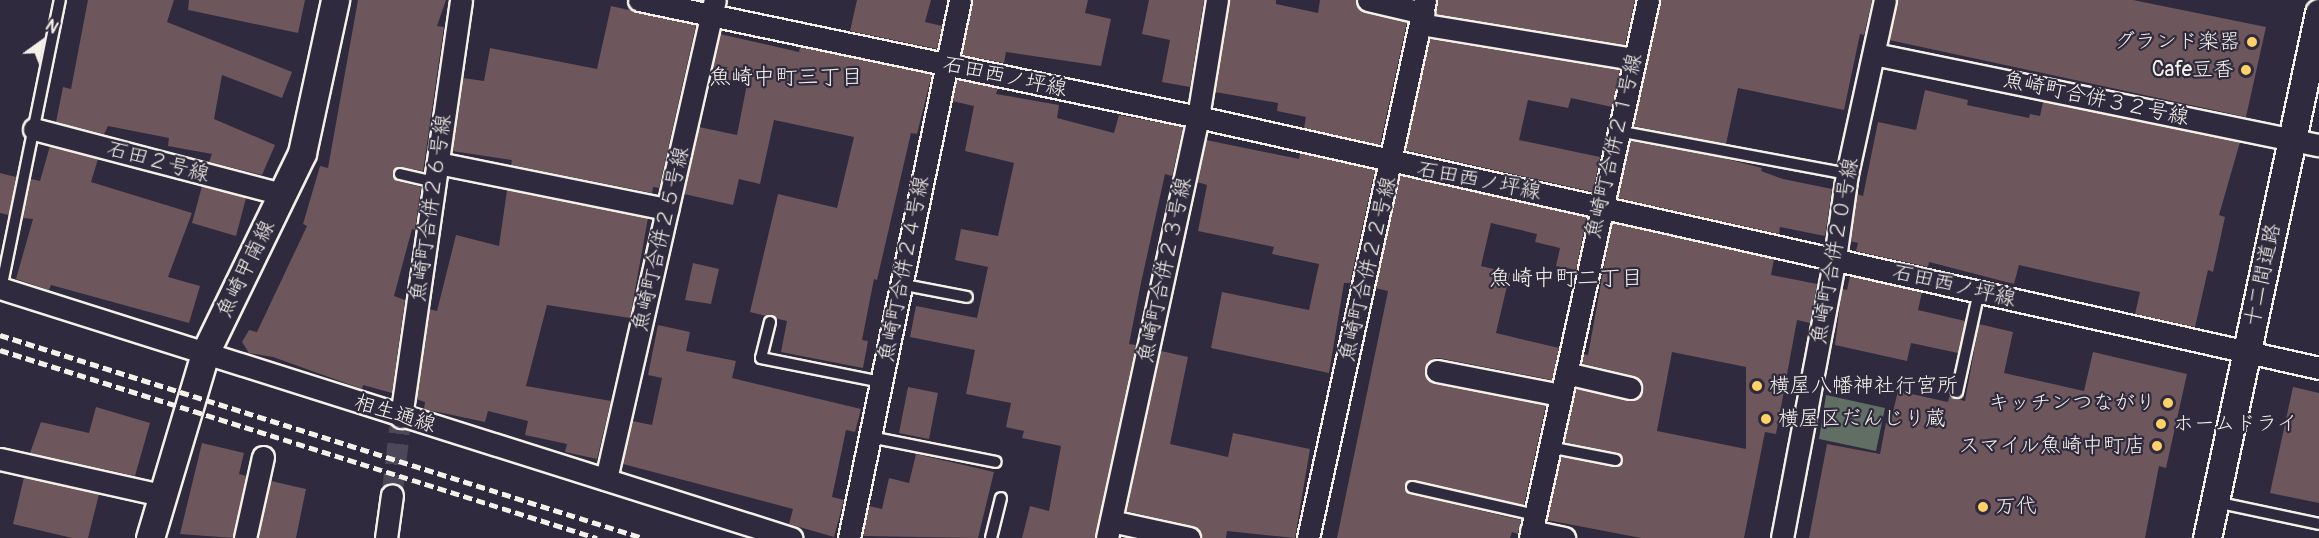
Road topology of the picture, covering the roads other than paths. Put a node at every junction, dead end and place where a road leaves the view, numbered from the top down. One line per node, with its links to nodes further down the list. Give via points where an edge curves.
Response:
1 (60, 0): 17 (lane)
2 (335, 0): 25 (street, 魚崎甲南線, via 302,153)
3 (461, 0): 22 (street, 魚崎町合併２６号線)
4 (639, 0): 10 (street, 石田西ノ坪線)
5 (960, 0): 15 (street, 魚崎町合併２４号線)
6 (1217, 0): 16 (street, 魚崎町合併２３号線)
7 (1368, 0): 11 (street)
8 (1647, 0): 14 (street, 魚崎町合併２１号線)
9 (1885, 0): 13 (street, 魚崎町合併２０号線)
10 (713, 8): 15 (street, 石田西ノ坪線); 27 (street, 魚崎町合併２５号線)
11 (1423, 12): 14 (street); 21 (street, 魚崎町合併２２号線)
12 (2319, 13): 19 (street, 十二間道路)
13 (1874, 54): 19 (street, 魚崎町合併３２号線); 24 (street, 魚崎町合併２０号線)
14 (1634, 58): 18 (street, 魚崎町合併２１号線)
15 (945, 64): 16 (street, 石田西ノ坪線); 29 (street, 魚崎町合併２４号線)
16 (1198, 117): 21 (street, 石田西ノ坪線); 58 (street, 魚崎町合併２３号線)
17 (34, 129): 25 (street, 石田２号線); 30 (lane)
18 (1618, 131): 24 (lane); 26 (street, 魚崎町合併２１号線)
19 (2291, 139): 20 (street, 魚崎町合併３２号線); 34 (street, 十二間道路)
20 (2319, 145)
21 (1391, 163): 26 (street, 石田西ノ坪線); 66 (street, 魚崎町合併２２号線)
22 (436, 173): 23 (lane); 27 (street); 43 (street, 魚崎町合併２６号線)
23 (400, 174)
24 (1847, 174): 28 (street, 魚崎町合併２０号線)
25 (282, 194): 35 (street, 魚崎甲南線)
26 (1600, 206): 28 (street, 石田西ノ坪線); 38 (street, 魚崎町合併２１号線)
27 (667, 209): 50 (street, 魚崎町合併２５号線)
28 (1835, 258): 31 (street, 石田西ノ坪線); 68 (street, 魚崎町合併２０号線)
29 (900, 284): 32 (lane); 39 (street, 魚崎町合併２４号線)
30 (1, 289): 35 (street, 相生通線)
31 (1979, 291): 34 (street, 石田西ノ坪線); 41 (lane)
32 (967, 297)
33 (770, 322): 39 (lane, via 761,358)
34 (2247, 352): 36 (street, 石田西ノ坪線); 55 (street, 十二間道路)
35 (205, 353): 43 (street, 相生通線); 52 (street, 魚崎甲南線)
36 (2319, 369)
37 (1437, 371): 42 (street)
38 (1566, 373): 40 (street); 42 (street, 魚崎町合併２１号線)
39 (881, 382): 44 (street, 魚崎町合併２４号線)
40 (1630, 387)
41 (1957, 392)
42 (1560, 395): 45 (street, 魚崎町合併２１号線)
43 (401, 417): 50 (street, 相生通線)
44 (870, 437): 49 (lane); 63 (street, 魚崎町合併２４号線)
45 (1549, 447): 48 (lane); 57 (street, 魚崎町合併２１号線)
46 (264, 458): 60 (street)
47 (0, 459): 52 (street)
48 (1616, 460)
49 (996, 462)
50 (606, 479): 62 (street, 相生通線)
51 (1412, 487): 57 (lane)
52 (161, 495): 59 (street, 魚崎甲南線)
53 (392, 495): 61 (street)
54 (1001, 498): 64 (lane)
55 (2215, 502): 56 (lane); 69 (street, 十二間道路)
56 (2319, 524)
57 (1532, 528): 67 (street)
58 (1109, 530): 65 (street)
59 (150, 538)
60 (245, 538)
61 (387, 538)
62 (791, 538)
63 (849, 538)
64 (991, 538)
65 (1189, 538)
66 (1308, 538)
67 (1564, 538)
68 (1782, 538)
69 (2207, 538)

